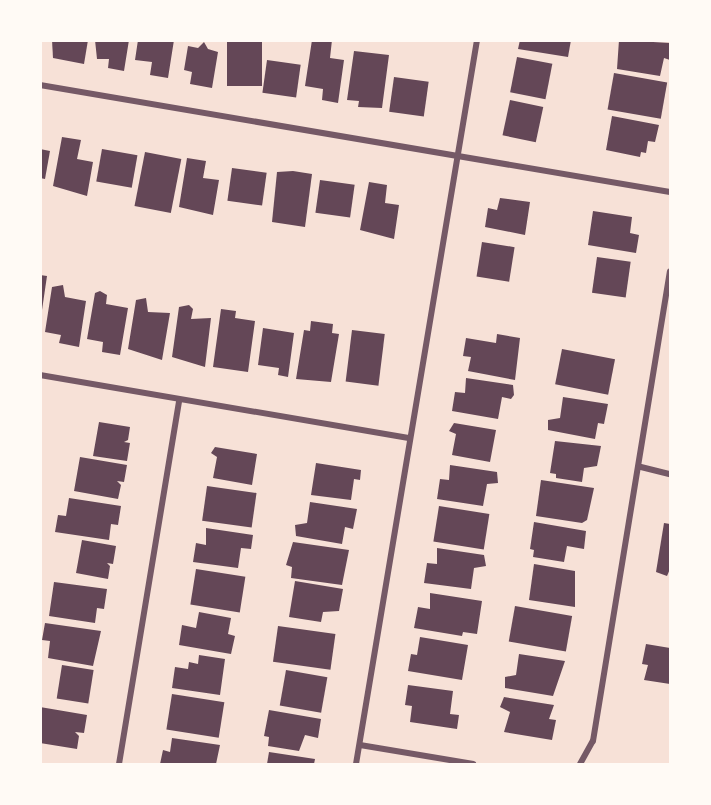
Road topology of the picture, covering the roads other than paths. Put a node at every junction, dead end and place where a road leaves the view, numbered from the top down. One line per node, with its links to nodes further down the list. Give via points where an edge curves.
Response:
1 (477, 40): 3 (street)
2 (40, 85): 3 (street)
3 (457, 154): 4 (street); 8 (street)
4 (670, 192)
5 (670, 271): 9 (street)
6 (40, 375): 7 (street)
7 (179, 401): 8 (street); 12 (street)
8 (409, 438): 11 (street)
9 (640, 467): 10 (street); 15 (street, via 593,741)
10 (670, 474)
11 (360, 746): 13 (street); 14 (street)
12 (119, 765)
13 (356, 765)
14 (473, 765)
15 (580, 765)

